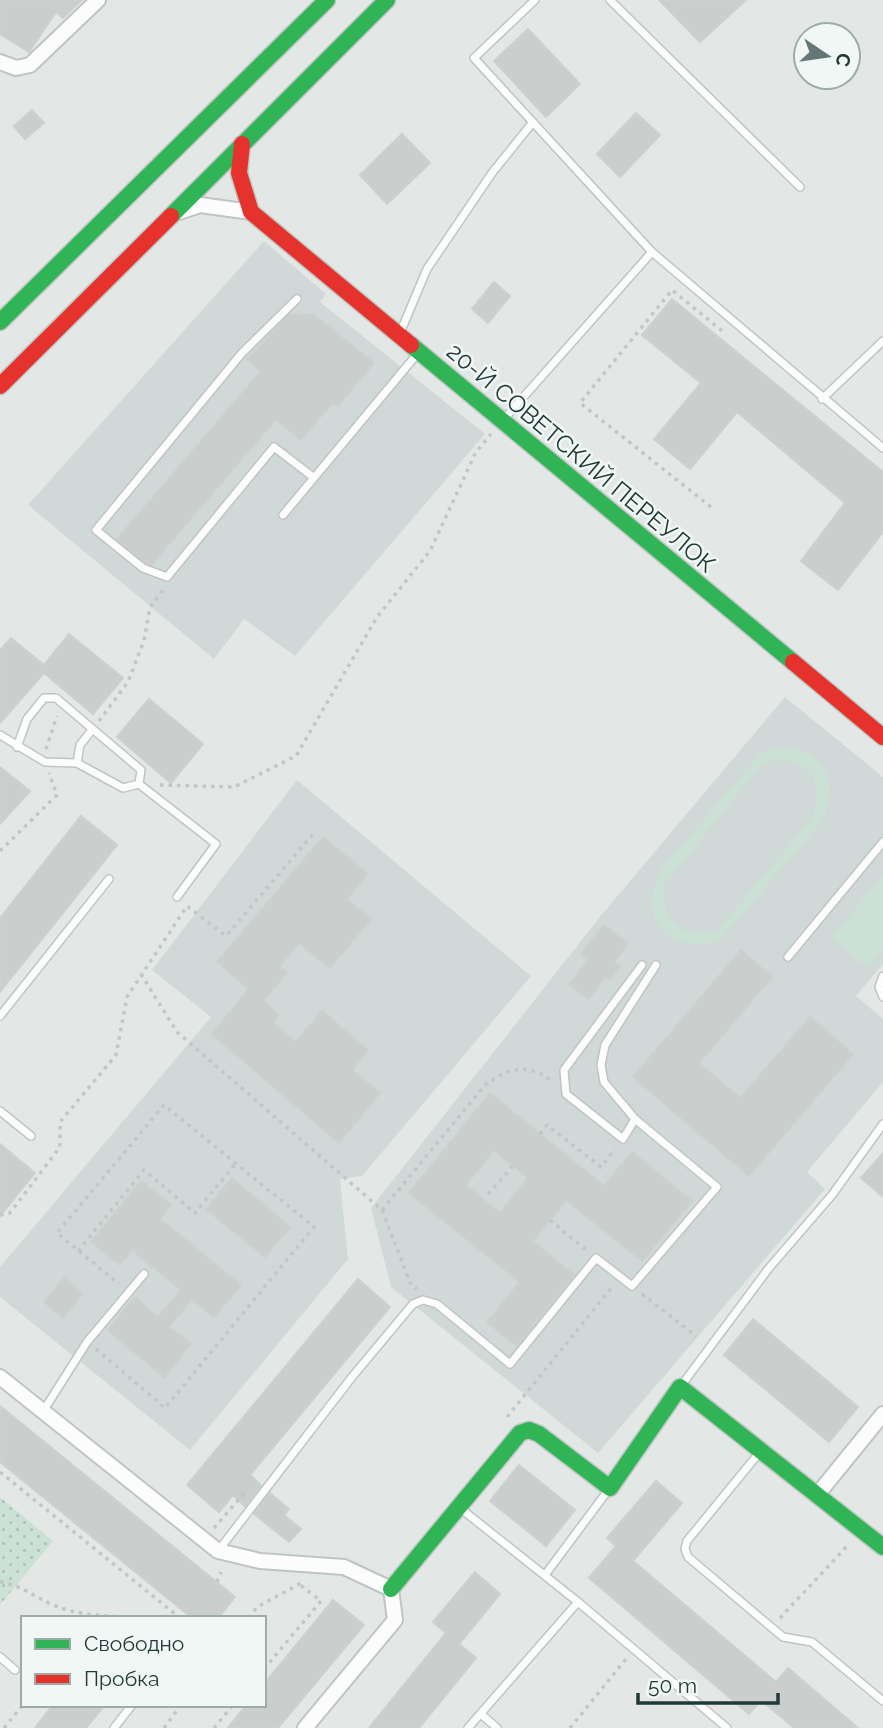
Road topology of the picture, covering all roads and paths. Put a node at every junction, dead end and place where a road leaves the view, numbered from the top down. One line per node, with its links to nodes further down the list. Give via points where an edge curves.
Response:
1 (98, 0): 6 (street, via 30,65 16,68)
2 (327, 0): 14 (street)
3 (387, 0): 8 (street)
4 (535, 0): 7 (lane, via 474,58)
5 (610, 0): 9 (lane)
6 (0, 62)
7 (533, 122): 12 (lane); 15 (lane, via 492,173 428,269)
8 (242, 144): 10 (street, via 239,173); 11 (street)
9 (800, 187)
10 (251, 212): 11 (street, via 200,205); 15 (street, 20-Й СОВЕТСКИЙ ПЕРЕУЛОК)
11 (174, 214): 19 (street)
12 (652, 253): 20 (lane); 21 (lane)
13 (297, 299): 26 (lane, via 242,353 96,530 143,568)
14 (0, 322)
15 (398, 337): 18 (street, 20-Й СОВЕТСКИЙ ПЕРЕУЛОК)
16 (735, 341): 24 (path, via 671,290 580,402)
17 (883, 341): 20 (lane)
18 (418, 353): 21 (street, 20-Й СОВЕТСКИЙ ПЕРЕУЛОК); 23 (lane)
19 (0, 386)
20 (822, 399): 22 (lane)
21 (502, 422): 30 (street, 20-Й СОВЕТСКИЙ ПЕРЕУЛОК); 34 (path, via 476,452 430,551 377,617 296,756 234,787)
22 (883, 448)
23 (313, 477): 25 (lane); 26 (lane, via 274,447)
24 (710, 507)
25 (283, 515)
26 (167, 577): 28 (path, via 150,607 144,641 128,682)
27 (64, 705): 28 (lane); 31 (lane, via 56,698 44,698 27,719); 32 (path)
28 (92, 730): 33 (lane, via 80,745); 34 (lane, via 141,770)
29 (0, 735): 31 (lane)
30 (883, 737)
31 (17, 747): 32 (lane)
32 (45, 762): 33 (lane); 37 (path, via 57,795)
33 (77, 763): 34 (lane, via 123,788)
34 (139, 784): 39 (lane, via 216,844)
35 (314, 834): 43 (path, via 226,936 187,905)
36 (883, 842): 40 (lane)
37 (0, 851)
38 (109, 879): 46 (lane)
39 (177, 897)
40 (788, 957)
41 (642, 965): 47 (lane, via 564,1070)
42 (656, 965): 49 (lane, via 604,1045 601,1065 604,1082)
43 (141, 975): 57 (path, via 177,1032); 58 (path, via 127,997 116,1055 60,1122 60,1147 10,1213)
44 (883, 976): 45 (lane, via 879,987)
45 (883, 997)
46 (0, 1016)
47 (566, 1094): 53 (lane); 57 (path, via 549,1078 525,1069 505,1071 485,1085)
48 (0, 1111): 52 (lane)
49 (635, 1119): 53 (lane); 63 (lane, via 717,1187)
50 (883, 1124): 69 (lane)
51 (540, 1134): 53 (path, via 547,1125 601,1167)
52 (31, 1136)
53 (623, 1139)
54 (236, 1163): 60 (path, via 195,1213 144,1170); 60 (path, via 164,1105 57,1233); 67 (path, via 314,1227 165,1408)
55 (513, 1166): 56 (path)
56 (488, 1194)
57 (382, 1210): 65 (path, via 411,1284)
58 (0, 1215)
59 (550, 1220): 61 (path)
60 (78, 1251): 64 (path)
61 (596, 1258): 63 (lane); 65 (lane, via 510,1364)
62 (144, 1274): 64 (lane)
63 (632, 1286): 66 (path)
64 (129, 1292): 67 (lane)
65 (437, 1304): 81 (lane, via 423,1300 412,1304)
66 (696, 1336)
67 (87, 1342): 70 (lane)
68 (0, 1377): 70 (street)
69 (680, 1387): 72 (street); 75 (street)
70 (42, 1414): 79 (street)
71 (883, 1414): 76 (street)
72 (762, 1450): 76 (street); 95 (lane, via 685,1549 688,1557)
73 (0, 1472): 92 (path)
74 (243, 1483): 79 (path, via 248,1488)
75 (610, 1488): 77 (street, via 529,1430 520,1433); 83 (lane)
76 (817, 1495): 78 (street)
77 (459, 1507): 83 (lane); 88 (street)
78 (862, 1529): 80 (street); 95 (path)
79 (203, 1541): 81 (street)
80 (883, 1547)
81 (218, 1551): 88 (street, via 260,1561 344,1567)
82 (220, 1572): 86 (path)
83 (545, 1575): 89 (lane)
84 (308, 1581): 87 (path)
85 (0, 1582): 91 (path, via 18,1584 56,1606)
86 (217, 1582)
87 (297, 1582): 90 (path); 98 (path, via 321,1601)
88 (391, 1589): 110 (street, via 395,1620)
89 (578, 1602): 96 (lane); 105 (lane)
90 (257, 1607): 93 (path); 94 (path)
91 (118, 1616)
92 (178, 1616)
93 (250, 1616)
94 (256, 1616)
95 (771, 1627): 100 (lane, via 783,1637 812,1642)
96 (634, 1649): 113 (path); 114 (lane)
97 (0, 1657): 99 (lane)
98 (266, 1667)
99 (15, 1670)
100 (883, 1701)
101 (21, 1707): 106 (path)
102 (130, 1707): 107 (lane)
103 (180, 1707): 108 (path)
104 (231, 1707): 109 (path)
105 (481, 1714): 111 (lane); 112 (lane)
106 (4, 1728)
107 (114, 1728)
108 (164, 1728)
109 (214, 1728)
110 (305, 1728)
111 (468, 1728)
112 (498, 1728)
113 (570, 1728)
114 (727, 1728)

